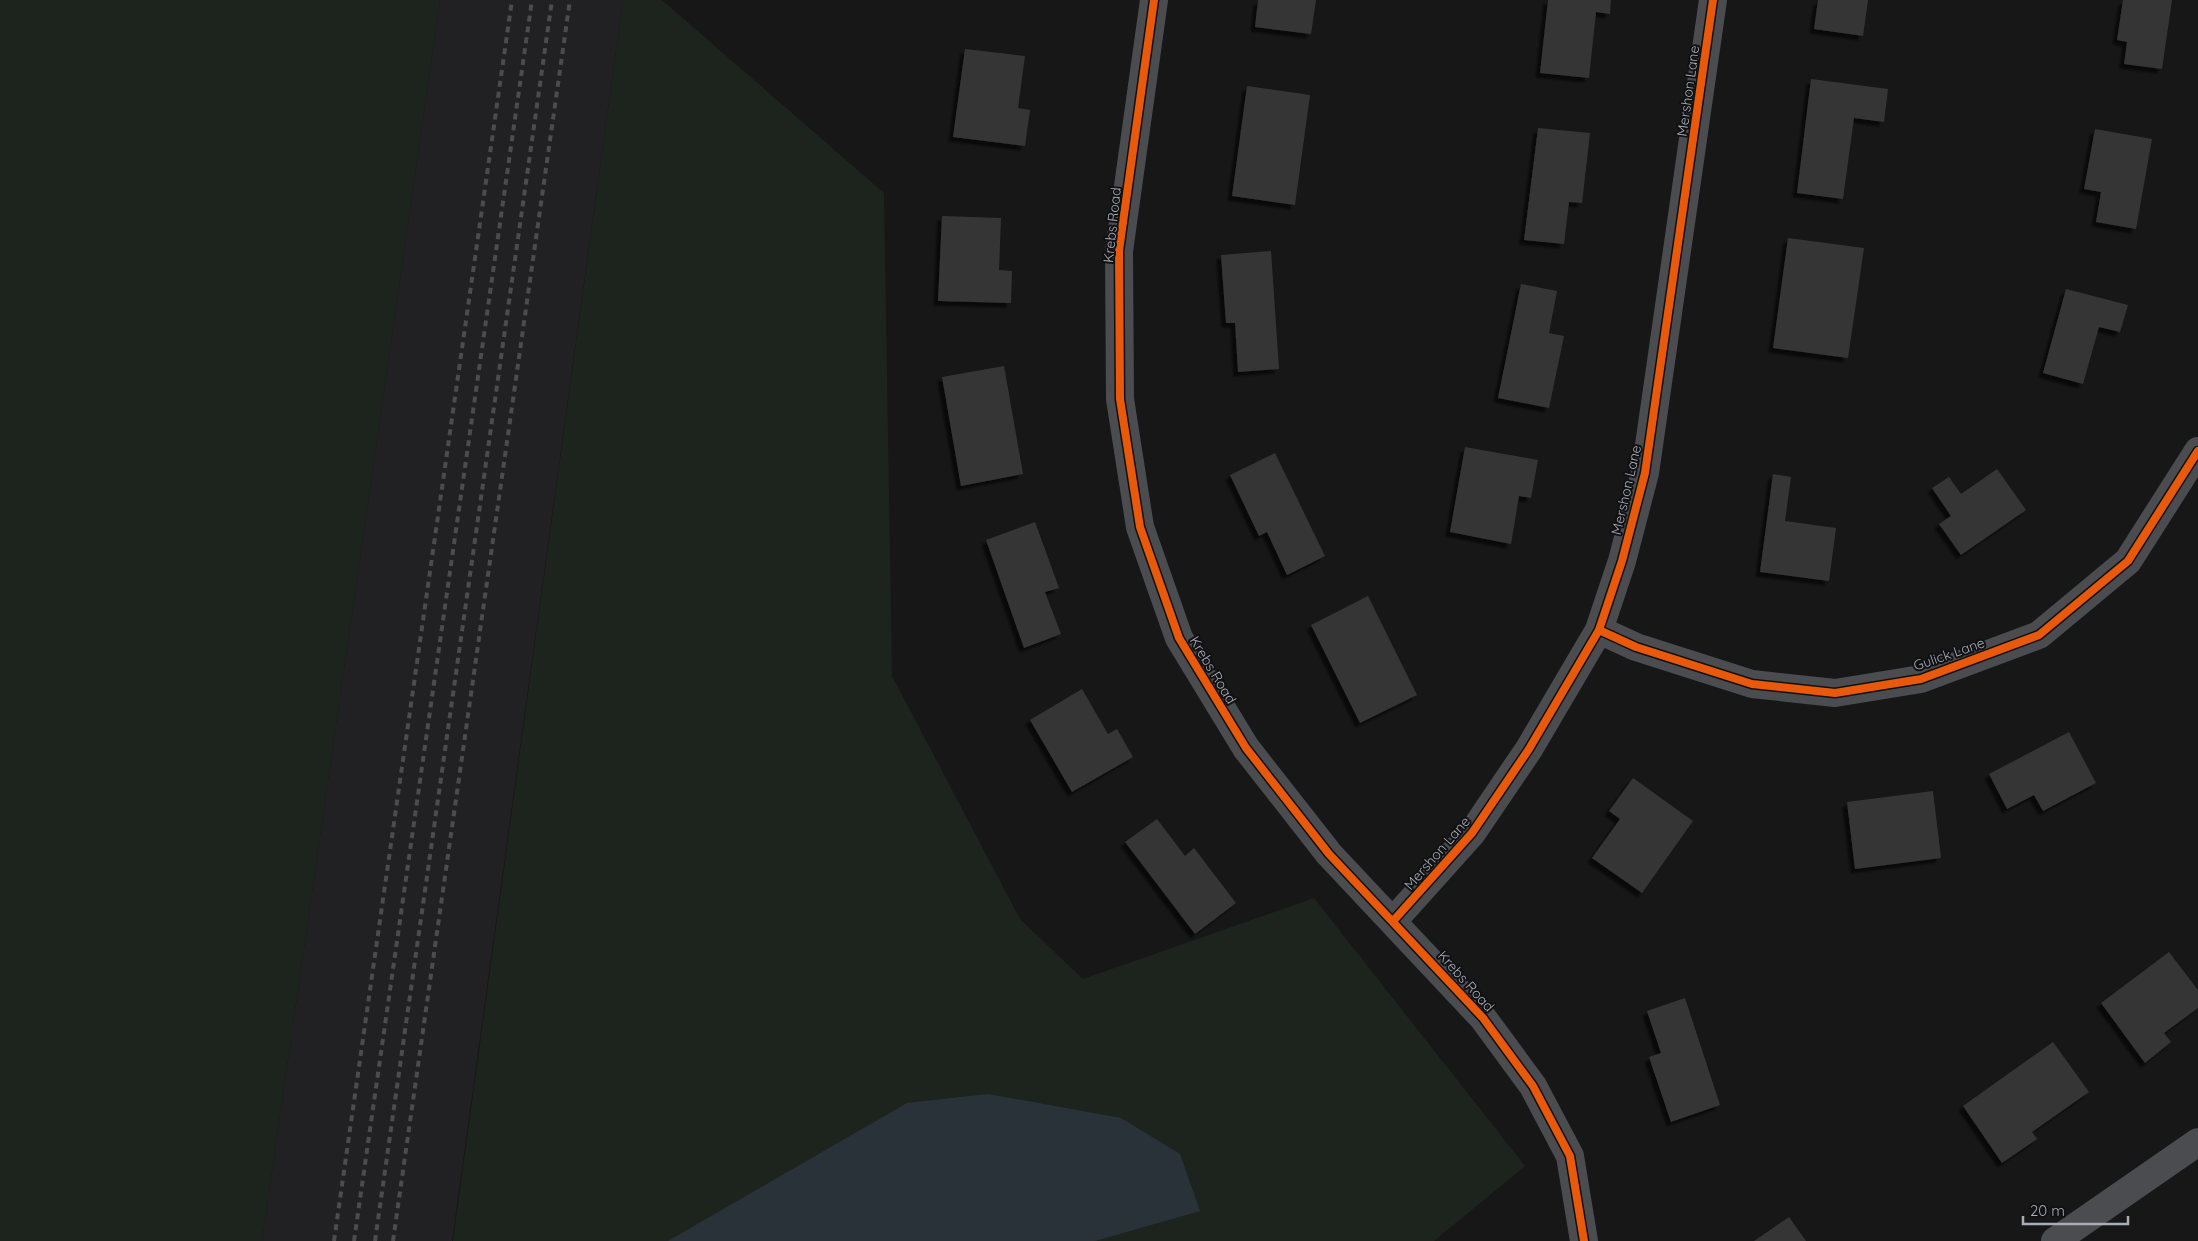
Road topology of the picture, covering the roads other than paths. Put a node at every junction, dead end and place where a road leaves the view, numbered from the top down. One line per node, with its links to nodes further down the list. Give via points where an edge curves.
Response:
1 (1154, 0): 5 (street, Krebs Road, via 1119,251 1120,399 1140,527 1179,638 1246,748 1329,854)
2 (1714, 0): 4 (street, Mershon Lane, via 1645,473 1622,561)
3 (2198, 451): 4 (street, Gulick Lane, via 2128,561 2039,635 1922,679 1835,693 1752,684 1636,647)
4 (1599, 630): 5 (street, Mershon Lane, via 1529,749 1472,833)
5 (1394, 920): 7 (street, Krebs Road, via 1483,1018 1533,1086 1570,1156)
6 (2198, 1142): 8 (street)
7 (1584, 1241)
8 (2055, 1241)

